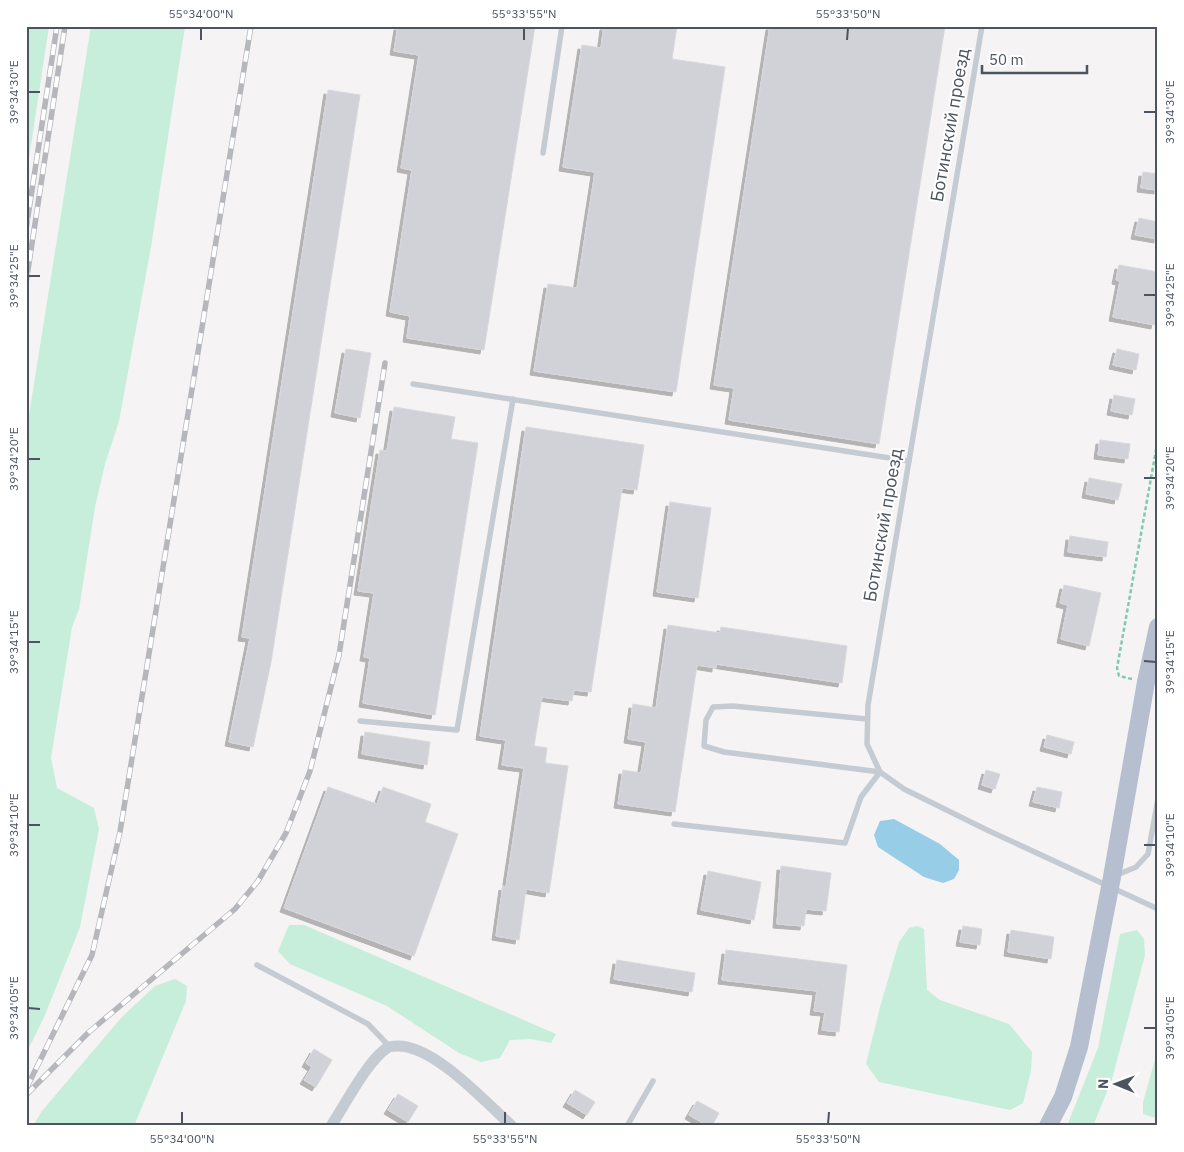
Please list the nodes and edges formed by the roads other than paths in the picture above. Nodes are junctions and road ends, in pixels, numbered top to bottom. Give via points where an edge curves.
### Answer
1 (562, 26) edge
2 (982, 26) edge
3 (543, 153) dead end
4 (413, 384) dead end
5 (513, 399) junction
6 (909, 461) junction
7 (1157, 632) edge
8 (867, 719) junction
9 (360, 721) dead end
10 (880, 772) junction
11 (1158, 799) edge
12 (674, 824) dead end
13 (1111, 882) junction
14 (1158, 909) edge
15 (257, 965) dead end
16 (389, 1046) junction
17 (653, 1081) dead end
18 (331, 1126) edge
19 (512, 1126) edge
20 (627, 1126) edge
21 (1048, 1126) edge

1 - 3 lane
2 - 6 lane, Ботинский проезд
4 - 5 lane
5 - 6 lane
5 - 9 lane via 457,730
6 - 8 lane, Ботинский проезд
7 - 13 main road
8 - 10 lane, Ботинский проезд via 867,744
8 - 10 lane via 714,707 706,720 704,746 724,752
10 - 12 lane via 861,797 845,843
10 - 13 lane, Ботинский проезд via 904,789
11 - 13 lane via 1148,854
13 - 14 lane, Ботинский проезд
13 - 21 main road via 1079,1047 1063,1097
15 - 16 lane via 368,1024
16 - 18 street via 375,1058
16 - 19 street via 420,1051 444,1065
17 - 20 lane

